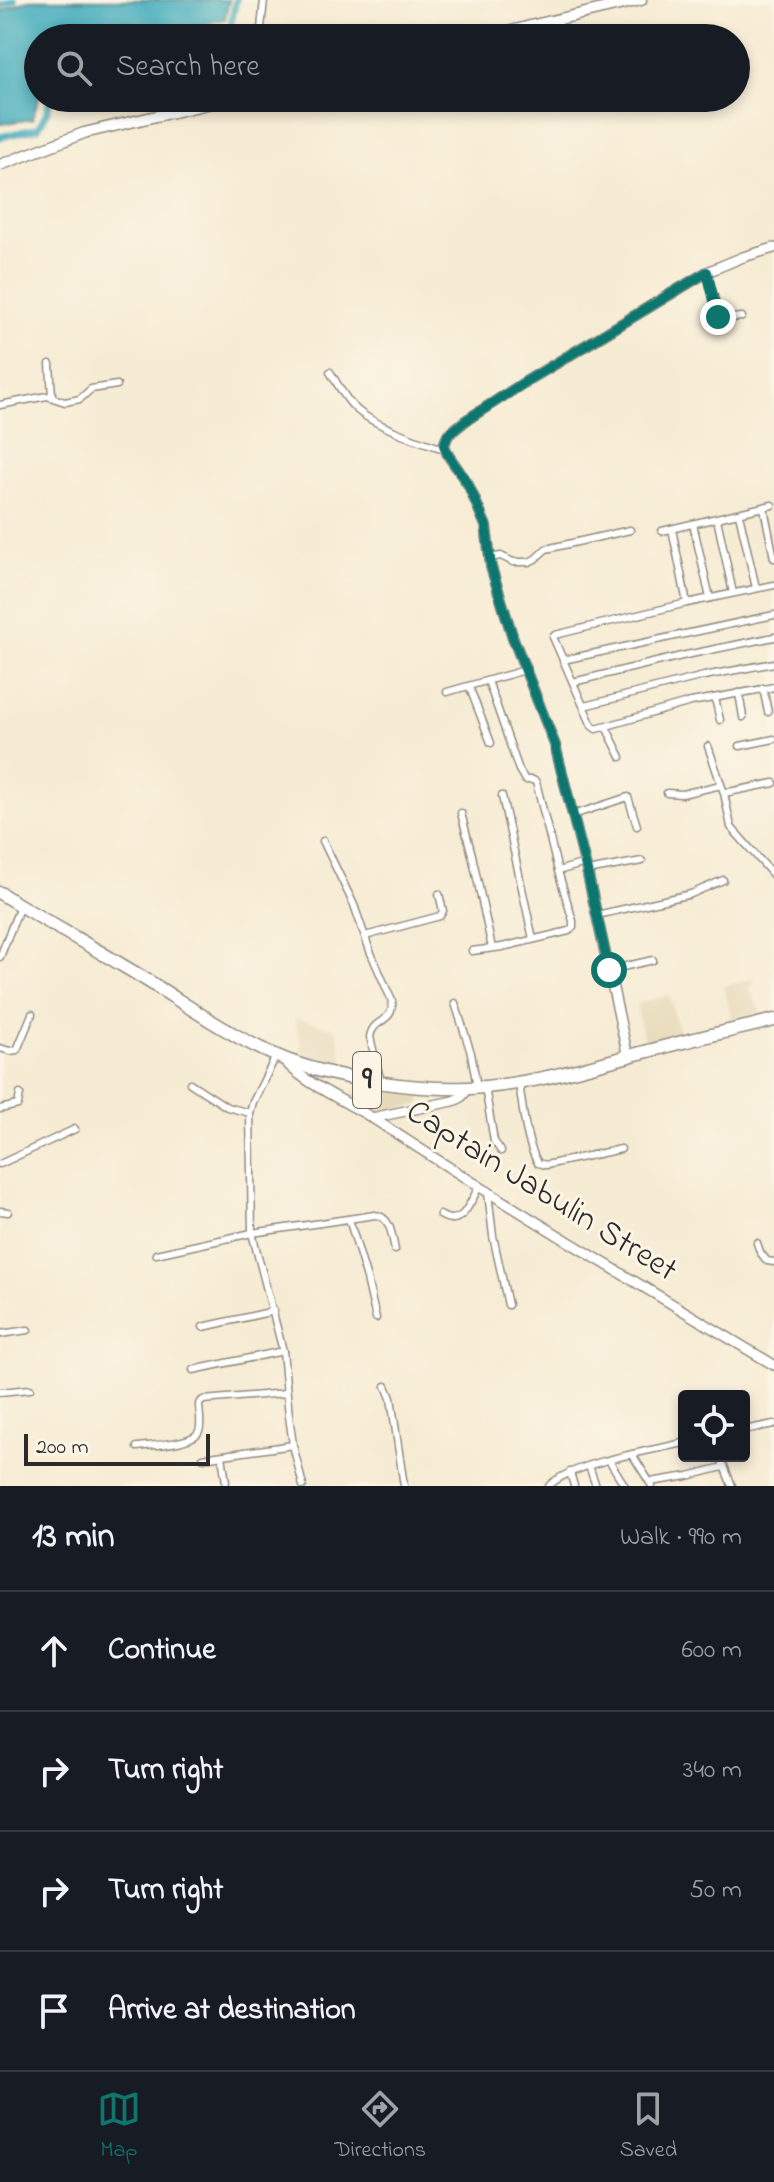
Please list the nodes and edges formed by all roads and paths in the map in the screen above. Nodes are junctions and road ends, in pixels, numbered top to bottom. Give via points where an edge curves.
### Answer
1 (264, 0) edge
2 (641, 0) edge
3 (261, 24) edge
4 (538, 24) edge
5 (173, 112) edge
6 (0, 165) edge
7 (774, 248) edge
8 (707, 272) junction
9 (742, 317) dead end
10 (50, 364) dead end
11 (330, 372) dead end
12 (117, 385) dead end
13 (52, 396) junction
14 (0, 405) edge
15 (444, 449) junction
16 (772, 505) edge
17 (764, 508) junction
18 (739, 514) junction
19 (717, 519) junction
20 (693, 524) junction
21 (672, 529) junction
22 (630, 530) dead end
23 (662, 531) dead end
24 (489, 558) junction
25 (774, 558) edge
26 (774, 585) edge
27 (756, 588) junction
28 (733, 593) junction
29 (710, 598) junction
30 (687, 603) junction
31 (774, 615) edge
32 (774, 637) edge
33 (563, 660) junction
34 (774, 663) edge
35 (525, 670) junction
36 (488, 681) junction
37 (573, 682) junction
38 (469, 686) junction
39 (774, 687) edge
40 (763, 688) junction
41 (447, 692) dead end
42 (739, 693) junction
43 (715, 698) junction
44 (584, 706) junction
45 (768, 712) dead end
46 (743, 717) dead end
47 (720, 720) dead end
48 (606, 727) junction
49 (774, 739) edge
50 (491, 743) dead end
51 (708, 746) dead end
52 (740, 746) dead end
53 (621, 757) dead end
54 (774, 783) edge
55 (721, 785) junction
56 (667, 793) dead end
57 (724, 793) junction
58 (502, 796) dead end
59 (461, 813) dead end
60 (573, 815) junction
61 (637, 826) dead end
62 (323, 841) dead end
63 (642, 861) dead end
64 (586, 867) junction
65 (558, 871) junction
66 (774, 876) edge
67 (723, 880) dead end
68 (0, 893) edge
69 (439, 894) dead end
70 (20, 906) junction
71 (597, 915) junction
72 (365, 936) junction
73 (533, 939) junction
74 (492, 948) junction
75 (472, 951) dead end
76 (0, 957) edge
77 (653, 960) dead end
78 (609, 970) junction
79 (455, 1003) dead end
80 (32, 1014) dead end
81 (774, 1020) edge
82 (0, 1048) edge
83 (280, 1057) junction
84 (628, 1057) junction
85 (381, 1082) junction
86 (190, 1083) dead end
87 (519, 1083) junction
88 (477, 1087) junction
89 (20, 1094) dead end
90 (0, 1109) edge
91 (250, 1113) junction
92 (372, 1118) junction
93 (75, 1129) dead end
94 (621, 1149) dead end
95 (501, 1151) dead end
96 (0, 1164) edge
97 (484, 1190) junction
98 (440, 1215) dead end
99 (349, 1219) junction
100 (252, 1233) junction
101 (757, 1243) dead end
102 (395, 1250) dead end
103 (156, 1254) dead end
104 (774, 1262) edge
105 (508, 1305) dead end
106 (274, 1311) junction
107 (376, 1318) dead end
108 (203, 1327) dead end
109 (28, 1330) dead end
110 (0, 1334) edge
111 (283, 1351) junction
112 (774, 1365) edge
113 (193, 1370) dead end
114 (386, 1386) dead end
115 (30, 1389) dead end
116 (0, 1392) edge
117 (286, 1393) junction
118 (774, 1424) edge
119 (750, 1429) edge
120 (678, 1444) edge
121 (293, 1445) junction
122 (137, 1447) dead end
123 (632, 1454) junction
124 (222, 1456) junction
125 (203, 1458) dead end
126 (609, 1460) junction
127 (722, 1462) edge
128 (589, 1466) junction
129 (723, 1467) junction
130 (570, 1472) junction
131 (688, 1476) junction
132 (226, 1482) dead end
133 (550, 1484) edge
134 (651, 1484) edge
135 (303, 1486) edge
136 (404, 1486) edge
137 (574, 1486) edge
138 (596, 1486) edge
139 (625, 1486) edge
140 (692, 1486) edge
141 (732, 1486) edge

1 - 3 street
2 - 4 main road
5 - 6 main road via 84,133
7 - 8 street
8 - 9 street via 720,319
8 - 15 street via 465,421 448,435
10 - 13 street
11 - 15 street via 362,414
12 - 13 street via 91,389 80,399 65,402
13 - 14 street
15 - 24 street via 468,484 486,526
16 - 17 street
17 - 18 street
17 - 25 street
18 - 19 street
18 - 27 street
19 - 20 street
19 - 28 street
20 - 21 street
20 - 29 street
21 - 23 street
21 - 30 street
22 - 24 street via 546,549 529,562
24 - 35 street
26 - 27 street
27 - 28 street
28 - 29 street
29 - 30 street
30 - 33 street via 555,635
31 - 33 street
32 - 37 street
33 - 37 street
34 - 44 street
35 - 36 street
35 - 60 street via 555,745
36 - 38 street
36 - 65 street via 519,770 525,780 536,782
37 - 44 street
38 - 41 street
38 - 50 street
39 - 40 street
40 - 42 street
40 - 45 street
42 - 43 street
42 - 46 street
43 - 47 street
43 - 48 street
44 - 48 street via 594,728
48 - 53 street
49 - 52 street
51 - 55 street
54 - 57 street
55 - 56 street
55 - 57 street
57 - 66 street via 734,832
58 - 73 street
59 - 74 street
60 - 61 street via 628,797
60 - 64 street
62 - 72 street
63 - 64 street
64 - 65 street
64 - 71 street
65 - 73 street via 573,927
67 - 71 street via 691,894
68 - 70 highway, 9
69 - 72 street via 440,916
70 - 76 street
70 - 83 highway, 9
71 - 78 street
72 - 85 street via 392,1001 388,1017 370,1030
73 - 74 street
74 - 75 street
77 - 78 street
78 - 84 street
79 - 88 street
80 - 82 street via 17,1050
81 - 84 highway, 9
83 - 85 highway, 9
83 - 91 street
83 - 92 street, Captain Jabulin Street
84 - 87 highway, 9
85 - 88 highway, 9
86 - 91 street via 227,1107
87 - 88 highway, 9
87 - 94 street via 538,1163
88 - 92 street via 453,1101
88 - 95 street
89 - 90 street via 18,1105
91 - 100 street
92 - 97 street, Captain Jabulin Street
93 - 96 street
97 - 98 street via 461,1216 452,1220
97 - 105 street
97 - 112 street, Captain Jabulin Street
99 - 100 street
99 - 102 street via 385,1218
99 - 107 street
100 - 103 street
100 - 106 street
101 - 104 street via 767,1261
106 - 108 street
106 - 111 street
109 - 110 street
111 - 113 street
111 - 117 street
114 - 136 street
115 - 116 street
117 - 121 street
117 - 122 street via 203,1400 196,1435
118 - 119 street
120 - 123 street
121 - 124 street
121 - 135 street
123 - 126 street
123 - 134 street
124 - 125 street
124 - 132 street
126 - 128 street
126 - 139 street
127 - 129 street
128 - 130 street
128 - 138 street
129 - 131 street
129 - 141 street
130 - 133 street
130 - 137 street
131 - 134 street
131 - 140 street

